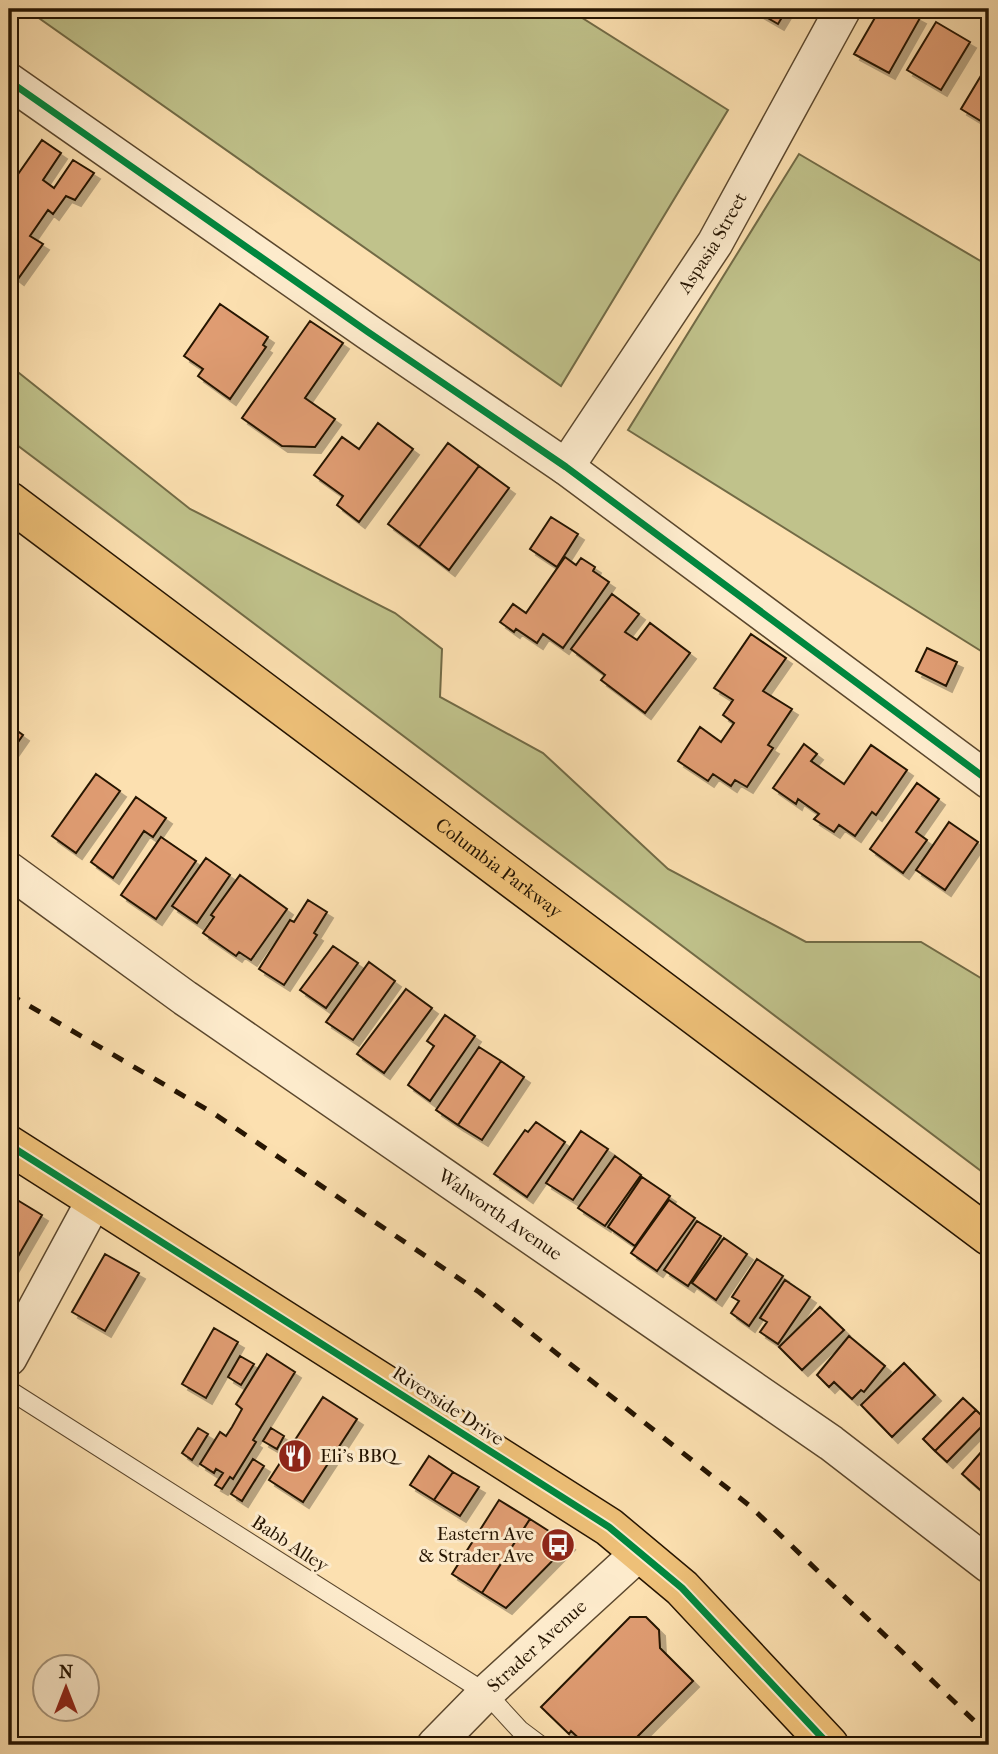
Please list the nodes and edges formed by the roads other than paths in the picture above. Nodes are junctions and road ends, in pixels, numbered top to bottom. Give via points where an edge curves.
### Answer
1 (843, 9) edge
2 (9, 81) edge
3 (566, 467) junction
4 (9, 501) edge
5 (989, 781) edge
6 (9, 870) edge
7 (9, 1145) edge
8 (95, 1199) junction
9 (989, 1236) edge
10 (9, 1358) edge
11 (9, 1390) edge
12 (640, 1552) junction
13 (989, 1565) edge
14 (486, 1693) junction
15 (435, 1745) edge
16 (540, 1745) edge
17 (829, 1745) edge

1 - 3 street, Aspasia Street via 715,243
2 - 3 street
3 - 5 street
4 - 9 main road, Columbia Parkway
6 - 13 street, Walworth Avenue via 186,998 831,1443
7 - 8 main road, Riverside Drive
8 - 10 street
8 - 12 main road, Riverside Drive via 609,1527
11 - 14 lane, Babb Alley
12 - 14 street, Strader Avenue
12 - 17 main road, Riverside Drive via 682,1588
14 - 15 street, Strader Avenue
14 - 16 lane, Babb Alley

